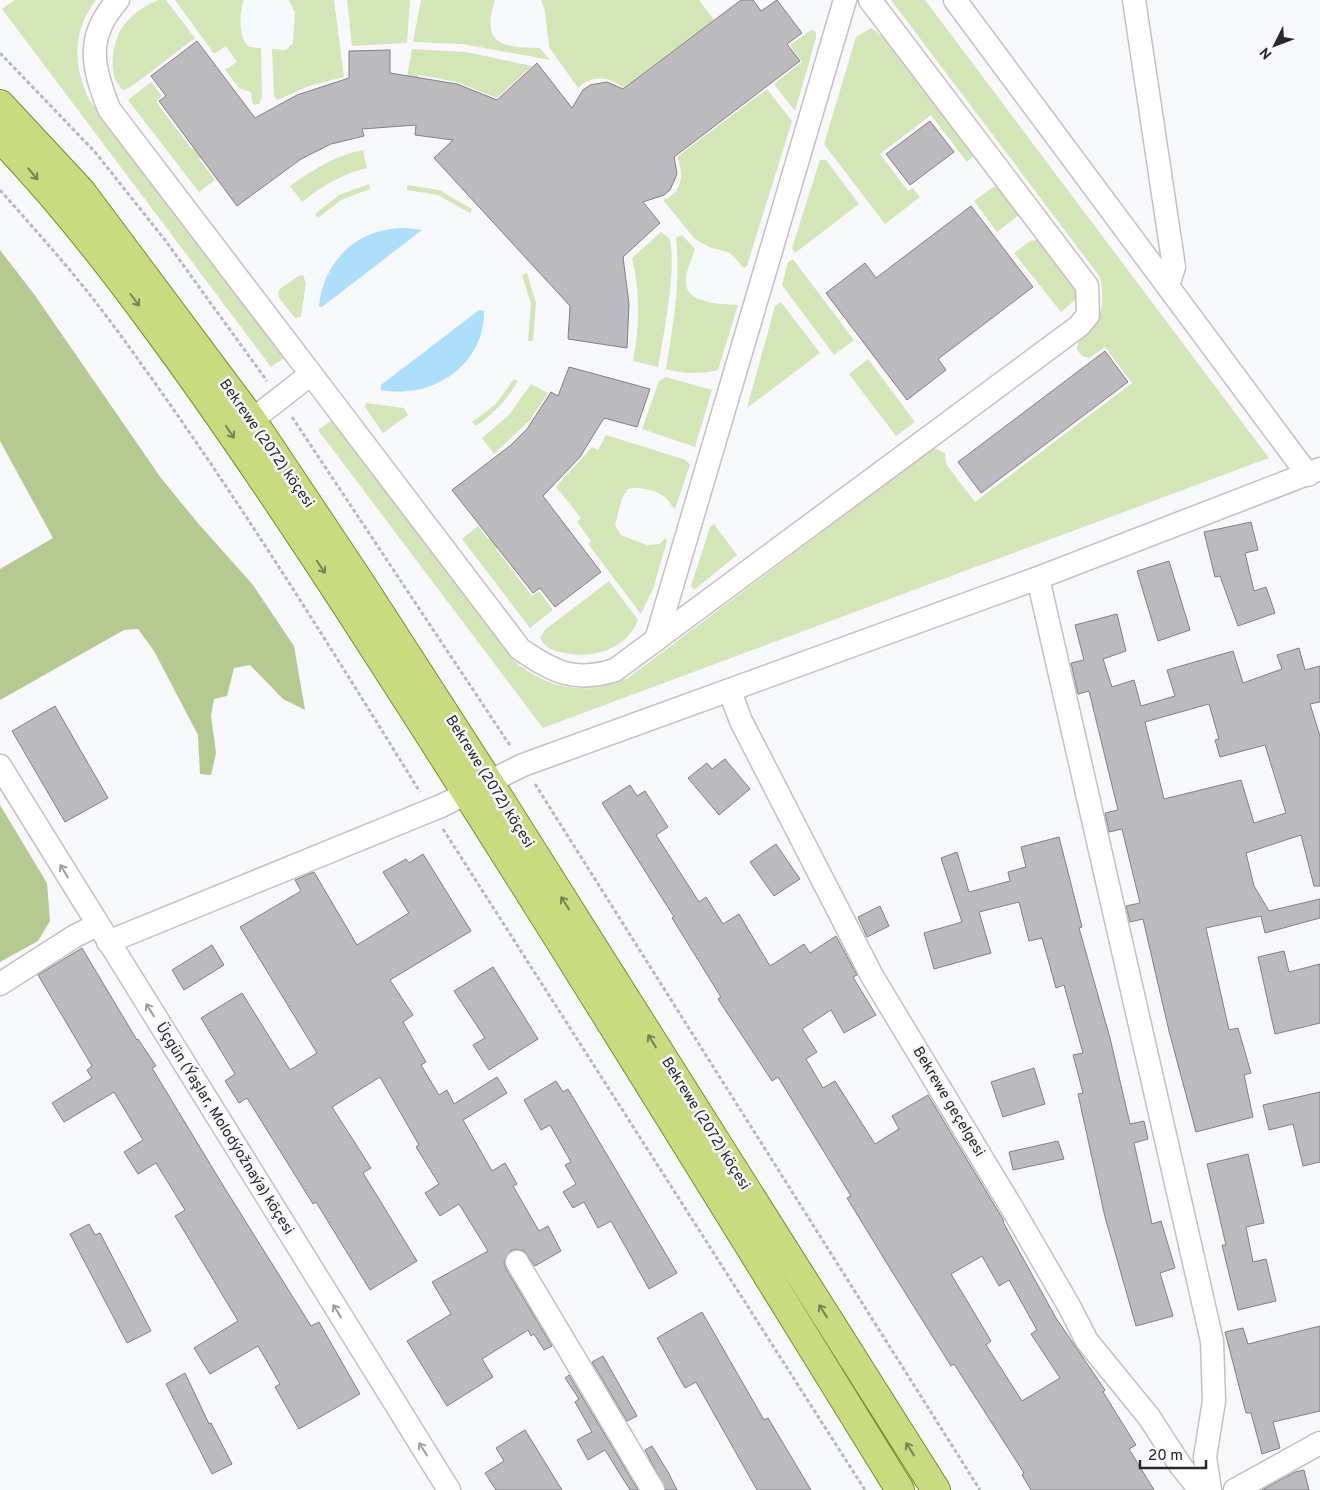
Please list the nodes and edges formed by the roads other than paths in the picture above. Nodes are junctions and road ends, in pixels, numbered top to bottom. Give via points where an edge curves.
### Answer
1 (118, 0) edge
2 (845, 0) edge
3 (870, 0) edge
4 (955, 0) edge
5 (1134, 0) edge
6 (0, 104) edge
7 (0, 138) edge
8 (1168, 285) junction
9 (311, 374) junction
10 (252, 420) junction
11 (1314, 472) edge
12 (1038, 578) junction
13 (656, 640) junction
14 (730, 692) junction
15 (0, 766) edge
16 (478, 787) junction
17 (102, 934) junction
18 (0, 984) edge
19 (518, 1262) dead end
20 (1320, 1443) edge
21 (449, 1490) edge
22 (653, 1490) edge
23 (900, 1490) edge
24 (936, 1490) edge
25 (1200, 1490) edge
26 (1210, 1490) edge
27 (1235, 1490) edge

1 - 9 street via 98,29 94,44 98,79 110,108
2 - 13 street
3 - 13 street via 1087,286 1088,315 1079,326
4 - 8 street
5 - 8 street via 1174,267
6 - 10 main road, Bekrewe (2072) köçesi via 81,191
7 -> 16 main road, Bekrewe (2072) köçesi via 106,260 203,391 347,606
8 - 11 street
9 - 10 street
9 - 13 street via 520,649 563,674 584,677 615,670
10 - 16 main road, Bekrewe (2072) köçesi via 362,585
11 - 12 street
12 - 14 street
12 - 26 street via 1212,1340 1214,1401 1205,1457
14 - 16 street via 523,765
14 - 25 street, Bekrewe geçelgesi via 741,721 872,976 1015,1213 1087,1341 1149,1417
17 -> 15 street, Üçgün (Ýaşlar, Molodýožnaýa) köçesi
16 - 17 street via 431,810
16 - 23 main road, Bekrewe (2072) köçesi
24 -> 16 main road, Bekrewe (2072) köçesi
17 - 18 street via 74,936
21 -> 17 street, Üçgün (Ýaşlar, Molodýožnaýa) köçesi
19 - 22 street
20 - 27 street

